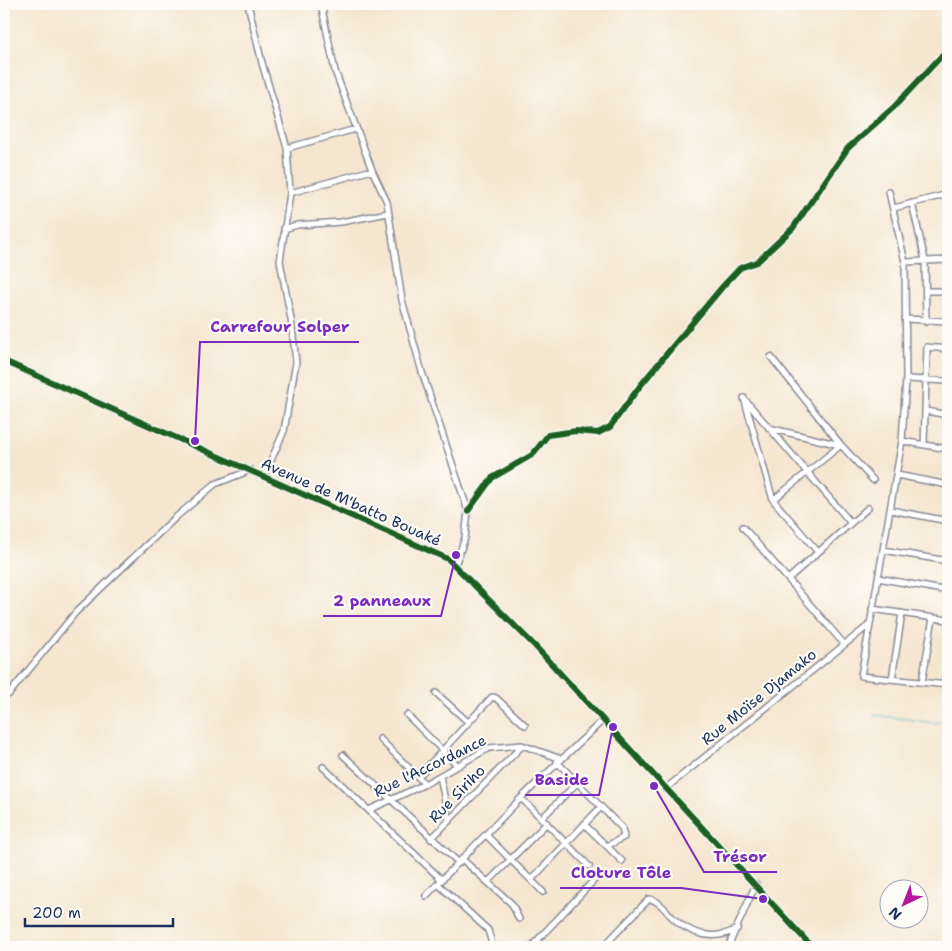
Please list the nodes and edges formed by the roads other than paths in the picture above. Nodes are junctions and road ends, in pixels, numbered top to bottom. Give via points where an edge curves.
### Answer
1 (248, 4) edge
2 (321, 4) edge
3 (948, 49) edge
4 (356, 129) junction
5 (286, 148) junction
6 (372, 170) junction
7 (889, 192) dead end
8 (290, 193) junction
9 (948, 194) edge
10 (912, 203) junction
11 (894, 208) junction
12 (388, 213) junction
13 (284, 229) junction
14 (925, 260) junction
15 (948, 260) edge
16 (905, 262) junction
17 (926, 291) junction
18 (948, 291) edge
19 (905, 319) junction
20 (948, 321) edge
21 (926, 322) junction
22 (948, 349) edge
23 (771, 357) dead end
24 (4, 361) edge
25 (906, 379) junction
26 (927, 380) junction
27 (948, 381) edge
28 (926, 410) junction
29 (948, 415) edge
30 (769, 428) junction
31 (902, 441) junction
32 (841, 445) junction
33 (924, 445) junction
34 (948, 450) edge
35 (250, 470) junction
36 (806, 471) junction
37 (897, 475) junction
38 (264, 476) junction
39 (873, 480) dead end
40 (948, 485) edge
41 (773, 500) junction
42 (868, 508) dead end
43 (891, 510) junction
44 (468, 511) junction
45 (948, 521) edge
46 (852, 523) junction
47 (743, 527) dead end
48 (883, 550) junction
49 (818, 552) junction
50 (948, 561) edge
51 (455, 565) junction
52 (878, 578) junction
53 (788, 579) junction
54 (948, 592) edge
55 (872, 609) junction
56 (902, 614) junction
57 (933, 618) junction
58 (948, 620) edge
59 (869, 624) junction
60 (844, 644) junction
61 (892, 679) junction
62 (922, 682) junction
63 (948, 685) edge
64 (436, 693) dead end
65 (4, 696) edge
66 (407, 715) dead end
67 (603, 720) junction
68 (468, 722) junction
69 (525, 725) dead end
70 (380, 739) dead end
71 (522, 745) junction
72 (442, 750) junction
73 (343, 755) dead end
74 (559, 761) junction
75 (458, 766) junction
76 (323, 767) dead end
77 (440, 776) junction
78 (418, 777) junction
79 (577, 782) junction
80 (425, 784) junction
81 (665, 789) junction
82 (521, 798) junction
83 (390, 800) junction
84 (601, 807) junction
85 (369, 810) junction
86 (542, 818) junction
87 (448, 821) junction
88 (547, 823) junction
89 (584, 824) junction
90 (486, 835) junction
91 (432, 838) junction
92 (566, 843) junction
93 (607, 846) junction
94 (511, 860) junction
95 (461, 861) junction
96 (622, 861) dead end
97 (589, 866) dead end
98 (596, 878) dead end
99 (531, 880) junction
100 (489, 881) junction
101 (440, 882) junction
102 (756, 884) junction
103 (543, 892) dead end
104 (426, 896) dead end
105 (519, 919) dead end
106 (737, 929) junction
107 (493, 947) edge
108 (531, 947) edge
109 (603, 947) edge
110 (728, 947) edge
111 (812, 947) edge

1 - 5 street
2 - 4 street via 335,71
3 - 44 street via 894,107 848,148 793,228 757,262 740,268 723,286 610,427 598,433 576,431 548,435 532,455 492,478
4 - 5 street
4 - 6 street
5 - 8 street
6 - 8 street
6 - 12 street via 387,202
7 - 11 street
8 - 13 street
9 - 10 street
10 - 11 street
10 - 14 street
11 - 16 street
12 - 13 street
12 - 44 street via 402,300
13 - 38 street via 280,261 296,362 284,430
14 - 15 street
14 - 16 street
14 - 17 street
16 - 19 street
17 - 18 street
17 - 21 street
19 - 21 street
19 - 25 street
20 - 21 street
22 - 26 street via 927,346
23 - 32 street
24 - 35 street, Avenue de M'batto Bouaké
25 - 26 street
25 - 31 street
26 - 27 street
26 - 28 street
28 - 29 street
28 - 33 street
30 - 32 street
30 - 36 street
30 - 41 street via 744,398
31 - 33 street
31 - 37 street
32 - 36 street
32 - 39 street
33 - 34 street
35 - 38 street, Avenue de M'batto Bouaké
35 - 65 street via 215,484 176,517 76,612
36 - 41 street
36 - 46 street
37 - 40 street
37 - 43 street
38 - 51 street, Avenue de M'batto Bouaké
41 - 49 street
42 - 46 street
43 - 45 street
43 - 48 street
44 - 51 street
46 - 49 street
47 - 53 street
48 - 50 street
48 - 52 street
49 - 53 street
51 - 67 street, Avenue de M'batto Bouaké
52 - 54 street
52 - 55 street
53 - 60 street
55 - 56 street
55 - 59 street
56 - 57 street
56 - 61 street
57 - 58 street
57 - 62 street
59 - 60 street, Rue Moïse Djamako
59 - 61 street via 862,676
60 - 81 street, Rue Moïse Djamako
61 - 62 street
62 - 63 street
64 - 68 street
66 - 72 street
67 - 74 street
67 - 81 street, Avenue de M'batto Bouaké
68 - 69 street via 492,696
68 - 72 street
70 - 78 street
71 - 74 street, Rue l'Accordance
71 - 75 street, Rue l'Accordance via 489,748
71 - 87 street, Rue Siriho
72 - 75 street
72 - 78 street
73 - 83 street
74 - 79 street
74 - 82 street
75 - 77 street, Rue l'Accordance
76 - 85 street
77 - 80 street, Rue l'Accordance
77 - 87 street
78 - 80 street
79 - 84 street
79 - 86 street
80 - 83 street, Rue l'Accordance
81 - 102 street, Avenue de M'batto Bouaké
82 - 86 street
82 - 90 street
83 - 85 street, Rue l'Accordance
83 - 91 street
84 - 89 street
84 - 93 street via 622,828 624,837
85 - 101 street
86 - 88 street
87 - 91 street, Rue Siriho
88 - 92 street
88 - 94 street
89 - 92 street
89 - 93 street
90 - 94 street
90 - 95 street
91 - 95 street
92 - 97 street
92 - 99 street
93 - 96 street
94 - 99 street
94 - 100 street
95 - 100 street
95 - 101 street
98 - 108 street
99 - 103 street
100 - 105 street via 512,904
101 - 104 street
101 - 107 street via 488,930
102 - 106 street
102 - 111 street, Avenue de M'batto Bouaké
106 - 109 street via 725,935 698,933 680,925 659,903 649,899
106 - 110 street

